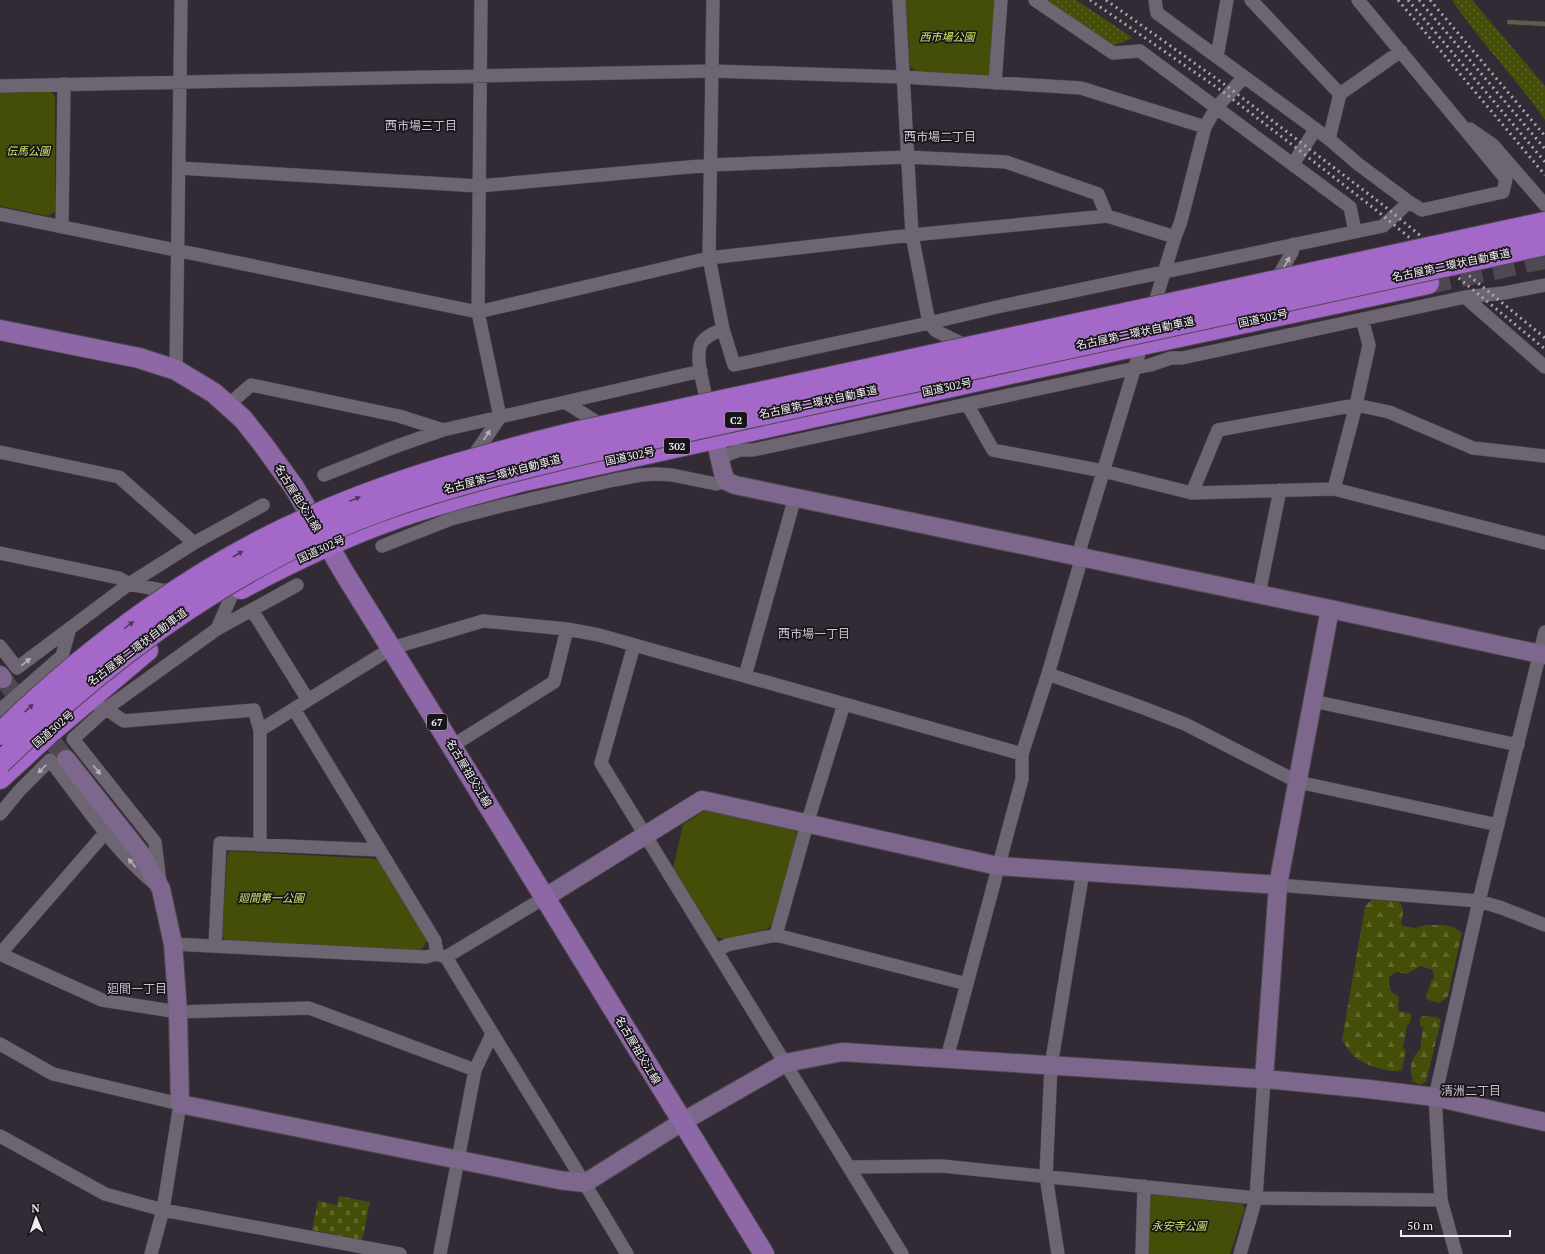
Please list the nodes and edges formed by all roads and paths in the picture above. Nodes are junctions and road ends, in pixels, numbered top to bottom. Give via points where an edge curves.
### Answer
1 (181, 0) edge
2 (481, 0) edge
3 (713, 0) edge
4 (899, 0) edge
5 (1001, 0) edge
6 (1035, 0) edge
7 (1156, 0) edge
8 (1227, 0) edge
9 (1251, 0) edge
10 (1358, 0) edge
11 (1401, 51) junction
12 (1217, 56) junction
13 (712, 72) junction
14 (480, 76) junction
15 (1244, 76) junction
16 (903, 77) junction
17 (180, 82) junction
18 (996, 83) junction
19 (64, 84) junction
20 (0, 86) edge
21 (1340, 94) junction
22 (1216, 108) junction
23 (1456, 119) junction
24 (1205, 127) junction
25 (1315, 130) junction
26 (1329, 139) junction
27 (907, 158) junction
28 (1293, 164) junction
29 (710, 165) junction
30 (179, 168) junction
31 (479, 186) junction
32 (1409, 202) junction
33 (1545, 205) edge
34 (0, 214) edge
35 (1107, 216) junction
36 (1545, 223) edge
37 (62, 227) junction
38 (1355, 231) junction
39 (912, 235) junction
40 (1175, 237) junction
41 (1294, 244) junction
42 (1545, 244) edge
43 (178, 251) junction
44 (709, 258) junction
45 (1165, 272) junction
46 (1428, 283) tunnel mouth
47 (1545, 285) edge
48 (1400, 289) junction
49 (1465, 297) junction
50 (478, 312) junction
51 (1285, 313) junction
52 (1390, 313) junction
53 (1362, 319) junction
54 (1253, 320) junction
55 (929, 323) junction
56 (1328, 326) junction
57 (723, 329) junction
58 (0, 330) edge
59 (1142, 344) junction
60 (1545, 367) edge
61 (1134, 368) junction
62 (176, 370) junction
63 (701, 371) junction
64 (1019, 371) junction
65 (1003, 396) junction
66 (565, 402) junction
67 (967, 404) junction
68 (1356, 405) junction
69 (228, 406) junction
70 (834, 412) junction
71 (500, 416) junction
72 (862, 427) junction
73 (443, 430) junction
74 (717, 448) junction
75 (0, 452) edge
76 (636, 455) junction
77 (1545, 456) edge
78 (1103, 471) junction
79 (324, 475) dead end
80 (614, 480) junction
81 (726, 481) junction
82 (1334, 489) junction
83 (1280, 490) junction
84 (477, 493) junction
85 (1192, 493) junction
86 (795, 497) junction
87 (442, 503) junction
88 (263, 505) dead end
89 (501, 506) junction
90 (194, 543) junction
91 (1545, 543) edge
92 (328, 546) junction
93 (382, 546) dead end
94 (0, 553) edge
95 (1080, 557) junction
96 (129, 584) junction
97 (297, 585) dead end
98 (1259, 594) junction
99 (226, 596) junction
100 (1330, 609) junction
101 (252, 610) junction
102 (70, 628) junction
103 (217, 629) junction
104 (567, 629) junction
105 (1545, 632) edge
106 (634, 645) junction
107 (0, 646) edge
108 (392, 648) junction
109 (1542, 655) edge
110 (1048, 674) junction
111 (745, 676) junction
112 (308, 700) junction
113 (84, 702) junction
114 (1312, 702) junction
115 (844, 704) junction
116 (107, 708) junction
117 (294, 709) junction
118 (0, 710) edge
119 (260, 730) junction
120 (0, 734) edge
121 (1518, 745) junction
122 (452, 746) junction
123 (1022, 754) junction
124 (66, 759) tunnel mouth
125 (8, 762) edge
126 (0, 778) edge
127 (1298, 782) junction
128 (19, 792) junction
129 (0, 814) edge
130 (807, 824) junction
131 (1498, 825) junction
132 (106, 832) junction
133 (646, 836) junction
134 (260, 844) junction
135 (380, 850) junction
136 (998, 866) junction
137 (1082, 871) junction
138 (1278, 885) junction
139 (161, 889) junction
140 (544, 898) junction
141 (1479, 901) junction
142 (1545, 925) edge
143 (776, 935) junction
144 (174, 944) junction
145 (215, 946) junction
146 (716, 951) junction
147 (0, 954) edge
148 (442, 955) junction
149 (967, 984) junction
150 (178, 1012) junction
151 (492, 1034) junction
152 (0, 1044) edge
153 (947, 1058) junction
154 (785, 1063) junction
155 (1050, 1066) junction
156 (475, 1070) junction
157 (1264, 1079) junction
158 (1435, 1097) junction
159 (180, 1104) junction
160 (682, 1122) junction
161 (1545, 1122) edge
162 (0, 1136) edge
163 (458, 1160) junction
164 (849, 1167) junction
165 (1046, 1176) junction
166 (585, 1183) junction
167 (1144, 1186) junction
168 (1256, 1198) junction
169 (1441, 1200) junction
170 (163, 1210) junction
171 (152, 1254) edge
172 (400, 1254) edge
173 (440, 1254) edge
174 (627, 1254) edge
175 (764, 1254) edge
176 (902, 1254) edge
177 (1058, 1254) edge
178 (1142, 1254) edge
179 (1240, 1254) edge
180 (1456, 1254) edge

1 - 17 street
2 - 14 street
3 - 13 street
4 - 16 street
5 - 18 street
6 - 22 street via 1113,53 1140,51
7 - 12 street via 1157,13
8 - 12 street
9 - 21 street
10 - 11 street
11 - 21 street
11 - 23 street
12 - 15 street
13 - 14 street
13 - 16 street
13 - 29 street
14 - 17 street
14 - 31 street
15 - 22 street
15 - 25 street
16 - 18 street
16 - 27 street
17 - 19 street
17 - 30 street
18 - 24 street via 1081,88
19 - 20 street
19 - 37 street
21 - 26 street
22 - 24 street
22 - 28 street
23 - 32 street via 1506,179 1503,192 1422,210
23 - 33 street via 1493,145
24 - 40 street
25 - 26 street
25 - 28 street
26 - 32 street
27 - 29 street
27 - 35 street via 1006,162 1098,194
27 - 39 street
28 - 38 street via 1350,207
29 - 31 street
29 - 44 street
30 - 31 street
30 - 43 street
31 - 50 street
32 - 38 street via 1383,226
34 - 37 street
35 - 39 street
35 - 40 street
120 -> 36 highway, 名古屋第二環状自動車道 / C2, bridge via 96,650 196,578 315,515 446,467 579,432
37 - 43 street
38 - 41 street
39 - 44 street
39 - 55 street
40 - 45 street
41 - 45 street
54 -> 41 street via 1292,252
42 - 125 highway, 名古屋第二環状自動車道 / C2, bridge via 584,453 456,485 328,532 211,593 165,623 56,710
43 - 50 street
43 - 62 street
44 - 50 street
44 - 57 street
45 - 55 street
45 - 59 street
46 - 48 highway, 国道302号 / 302
47 - 49 street
48 - 51 highway, 国道302号 / 302
48 - 52 street
49 - 52 street
49 - 60 street
50 - 71 street
51 - 54 highway, 国道302号 / 302
51 - 56 street
52 - 53 street
53 - 56 street
53 - 68 street via 1369,345
54 - 59 highway, 国道302号 / 302
55 - 57 street via 734,365
55 - 64 street via 936,331
56 - 61 street
57 - 63 street via 709,335 702,342 698,353
58 - 62 main road, 名古屋祖父江線 / 67 via 139,358
59 - 61 street
59 - 64 highway, 国道302号 / 302
61 - 65 street
61 - 78 street
62 - 69 main road, 名古屋祖父江線 / 67 via 214,393
63 - 66 street
63 - 74 street
64 - 65 street
64 - 70 highway, 国道302号 / 302
65 - 67 street
66 - 71 street
66 - 76 street
67 - 72 street
67 - 78 street via 993,450
68 - 77 street via 1389,412 1473,448
68 - 82 street
68 - 85 street via 1218,430
69 - 73 street via 251,385 398,416
69 - 92 main road, 名古屋祖父江線 / 67 via 243,419 294,487
70 - 72 street
70 - 74 highway, 国道302号 / 302
71 - 73 street
87 -> 71 street
72 - 74 street via 753,450
73 - 79 street
74 - 76 highway, 国道302号 / 302
74 - 81 street
75 - 90 street via 119,477
76 - 80 street
76 - 84 highway, 国道302号 / 302
78 - 85 street
78 - 95 street via 1081,545
80 - 81 street via 656,474 716,484
80 - 89 street
81 - 86 street
82 - 83 street
82 - 91 street
83 - 85 street
83 - 98 street
84 - 87 highway, 国道302号 / 302
84 - 89 street
86 - 95 street
86 - 111 street
87 - 92 highway, 国道302号 / 302 via 386,521
88 - 90 street
89 - 93 street via 451,519
90 - 96 street
92 - 99 highway, 国道302号 / 302 via 278,568
92 - 108 main road, 名古屋祖父江線 / 67
94 - 96 street via 119,578
95 - 98 street
95 - 110 street
96 - 99 street
96 - 102 street
97 - 101 street
98 - 100 street
99 - 103 street
99 - 113 highway, 国道302号 / 302 via 176,628
100 - 109 street
100 - 114 street
101 - 103 street
101 - 112 street
107 -> 102 street via 18,668
102 - 118 street via 62,656
103 - 116 street
104 - 106 street
104 - 108 street via 483,621
104 - 122 street via 554,682
105 - 109 street
106 - 111 street
106 - 133 street via 601,763
108 - 112 street
108 - 122 main road, 名古屋祖父江線 / 67
109 - 121 street
110 - 123 street
110 - 127 street via 1185,724
111 - 115 street
112 - 117 street
113 - 116 street
113 - 125 highway, 国道302号 / 302
114 - 121 street
114 - 127 street
115 - 123 street
115 - 130 street
116 - 119 street via 124,721 254,710
116 -> 139 street via 73,739 155,842
117 - 119 street
117 - 135 street
119 - 134 street
121 - 131 street
122 - 140 main road, 名古屋祖父江線 / 67
123 - 136 street via 1022,779
124 - 139 street via 142,855
125 - 126 highway, 国道302号 / 302
125 - 128 street
127 - 131 street
127 - 138 street
128 - 129 street
132 -> 128 street via 50,760
130 - 133 street via 702,800
130 - 136 street
130 - 143 street
131 - 141 street
139 -> 132 street via 138,870
132 - 147 street
133 - 140 street
133 - 146 street
134 - 135 street
134 - 145 street via 220,843
135 - 148 street
136 - 137 street
136 - 149 street
137 - 138 street
137 - 155 street
138 - 141 street
138 - 157 street
139 - 144 street
140 - 148 street
140 - 160 main road, 名古屋祖父江線 / 67
141 - 142 street
141 - 158 street
143 - 146 street via 727,945
143 - 149 street
144 - 145 street
144 - 150 street
145 - 148 street via 426,957
146 - 154 street
147 - 150 street via 102,1000
148 - 151 street
149 - 153 street
150 - 156 street via 309,1008
150 - 159 street
151 - 156 street
151 - 166 street
152 - 159 street via 53,1074
153 - 154 street via 842,1052
153 - 155 street
154 - 160 street
154 - 164 street
155 - 157 street
155 - 165 street
156 - 163 street
157 - 158 street
157 - 168 street
158 - 161 street
158 - 169 street
159 - 163 street
159 - 170 street
160 - 166 street
160 - 175 main road, 名古屋祖父江線 / 67
162 - 170 street via 105,1194
163 - 166 street
163 - 173 street
164 - 165 street via 942,1166
164 - 176 street
165 - 167 street
165 - 177 street
166 - 174 street
167 - 168 street
167 - 178 street
168 - 169 street
168 - 179 street
169 - 180 street
170 - 171 street
170 - 172 street

